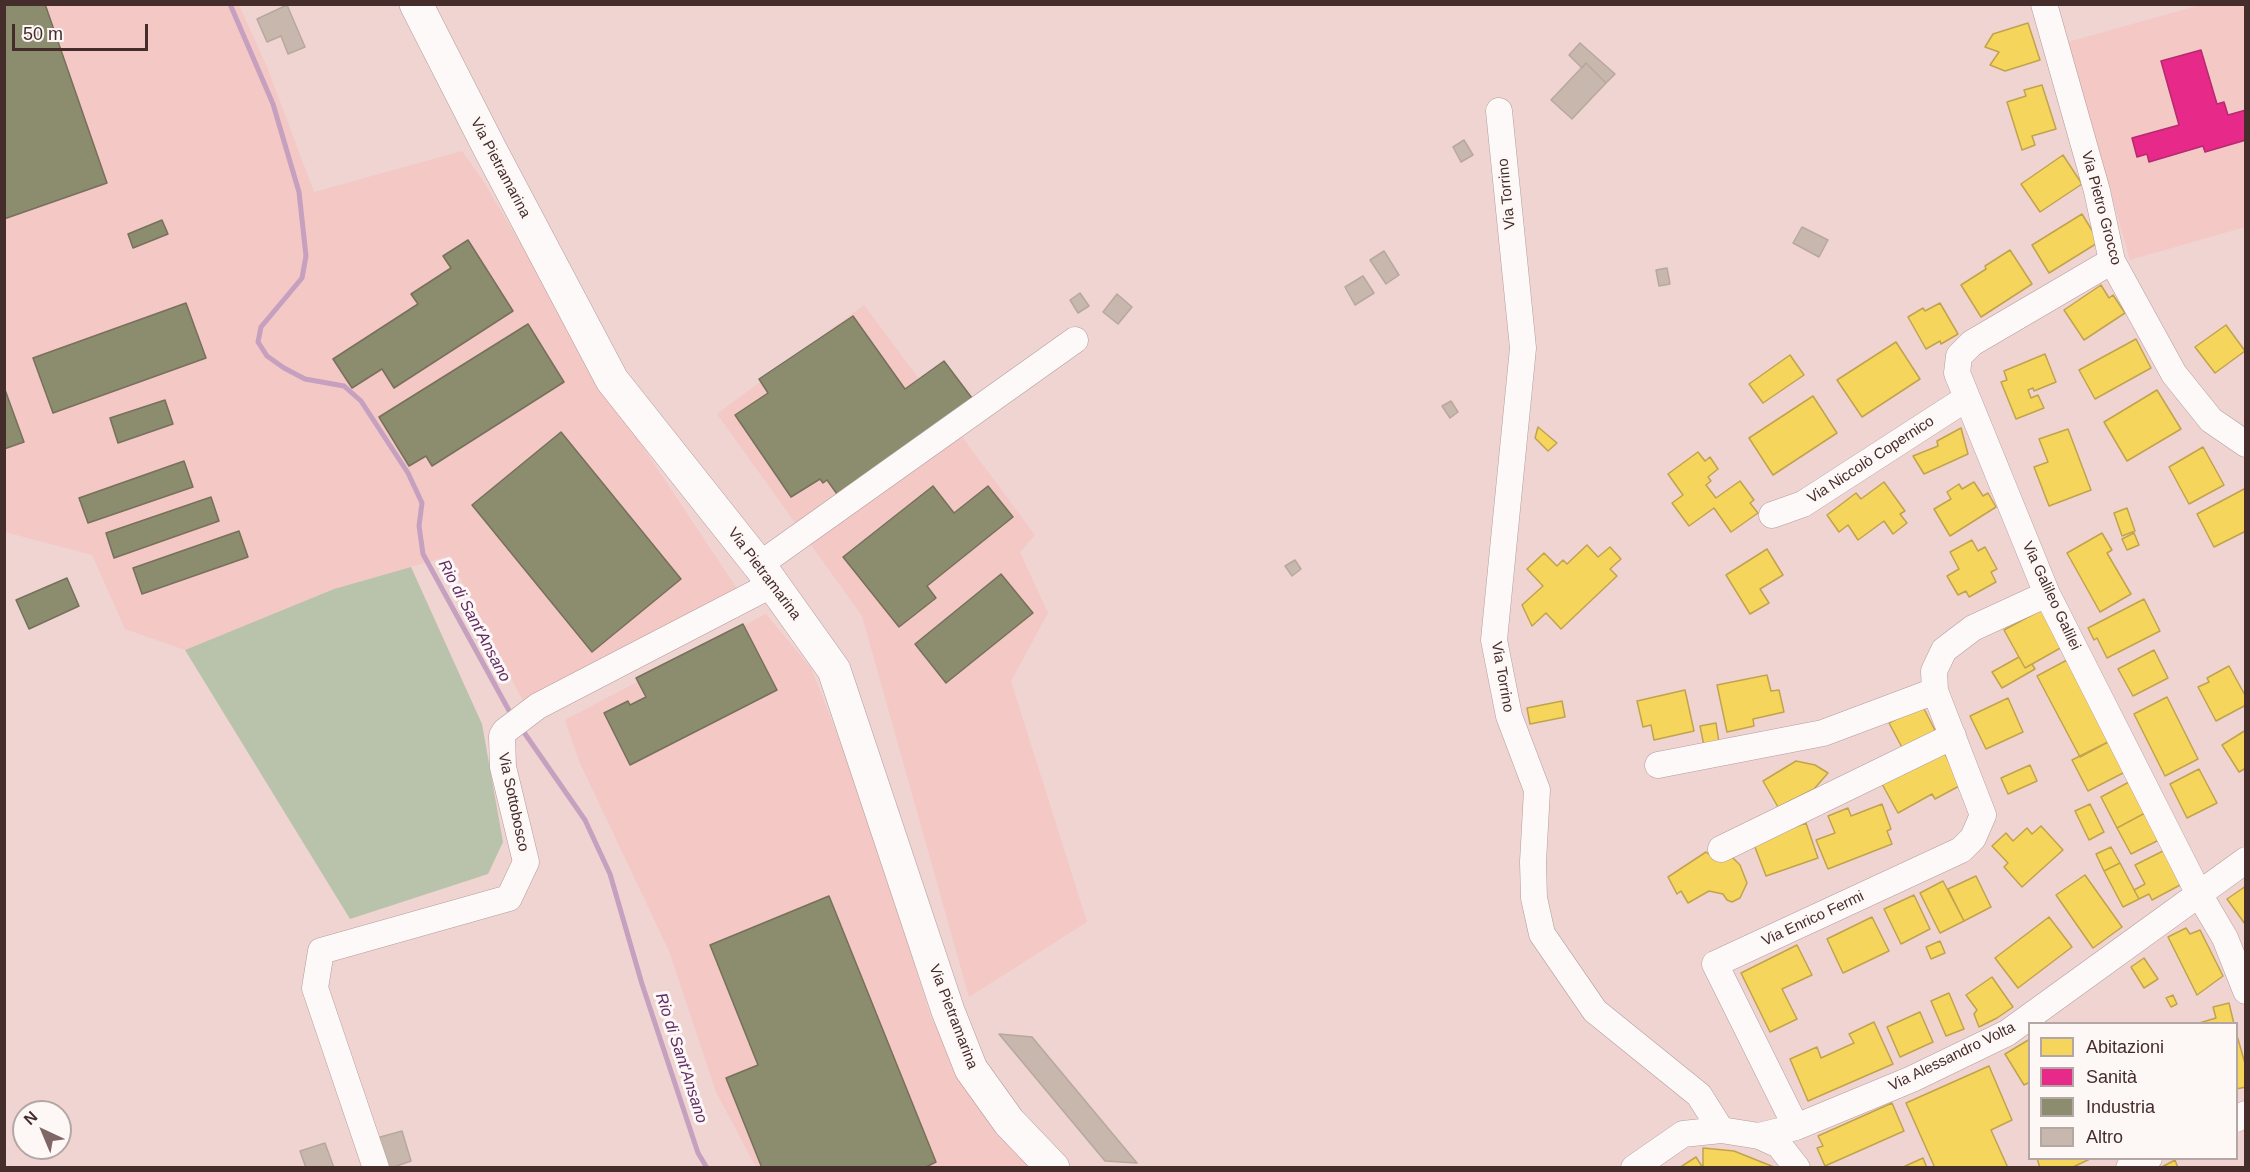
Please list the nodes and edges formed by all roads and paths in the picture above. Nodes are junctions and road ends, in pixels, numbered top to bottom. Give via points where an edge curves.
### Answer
1 (416, 4) edge
2 (2044, 4) edge
3 (1499, 111) dead end
4 (2112, 261) junction
5 (1075, 340) dead end
6 (1967, 398) junction
7 (2246, 444) edge
8 (1772, 515) dead end
9 (766, 575) junction
10 (2047, 594) junction
11 (1935, 691) junction
12 (1953, 736) junction
13 (1658, 765) dead end
14 (1721, 849) dead end
15 (2246, 860) edge
16 (2199, 894) junction
17 (2246, 991) edge
18 (1796, 1127) junction
19 (1721, 1130) junction
20 (1759, 1136) junction
21 (2145, 1160) edge
22 (376, 1167) edge
23 (1053, 1167) edge
24 (1634, 1167) edge
25 (1797, 1167) edge
26 (2129, 1167) edge

1 - 9 main road, Via Pietramarina via 612,380
2 - 4 street, Via Pietro Grocco via 2097,191
3 - 19 street, Via Torrino via 1523,348 1494,640 1509,716 1537,790 1534,898 1542,934 1595,1011 1699,1095
4 - 6 street, Via Galileo Galilei via 1972,343 1959,356 1957,373
4 - 7 street, Via Pietro Grocco via 2174,374 2211,420
5 - 9 street, Via Sottobosco
6 - 8 street, Via Niccolò Copernico via 1803,504
6 - 10 street, Via Galileo Galilei
9 - 22 street, Via Sottobosco via 527,712 502,736 503,767 526,862 509,898 321,951 315,987
9 - 23 main road, Via Pietramarina via 834,670 971,1069 1009,1122
10 - 11 street, Via Enrico Fermi via 1973,628 1944,650 1934,671
10 - 16 street, Via Galileo Galilei
11 - 12 street, Via Enrico Fermi
11 - 13 street via 1823,733
12 - 14 street
12 - 18 street, Via Enrico Fermi via 1983,815 1973,838 1961,850 1715,964
15 - 16 street, Via Alessandro Volta
16 - 17 street, Via Galileo Galilei via 2225,938
16 - 18 street, Via Alessandro Volta via 2007,1033 1912,1079
18 - 20 street, Via Alessandro Volta
19 - 20 street
19 - 24 street via 1683,1134
20 - 25 street via 1779,1145
21 - 26 street

